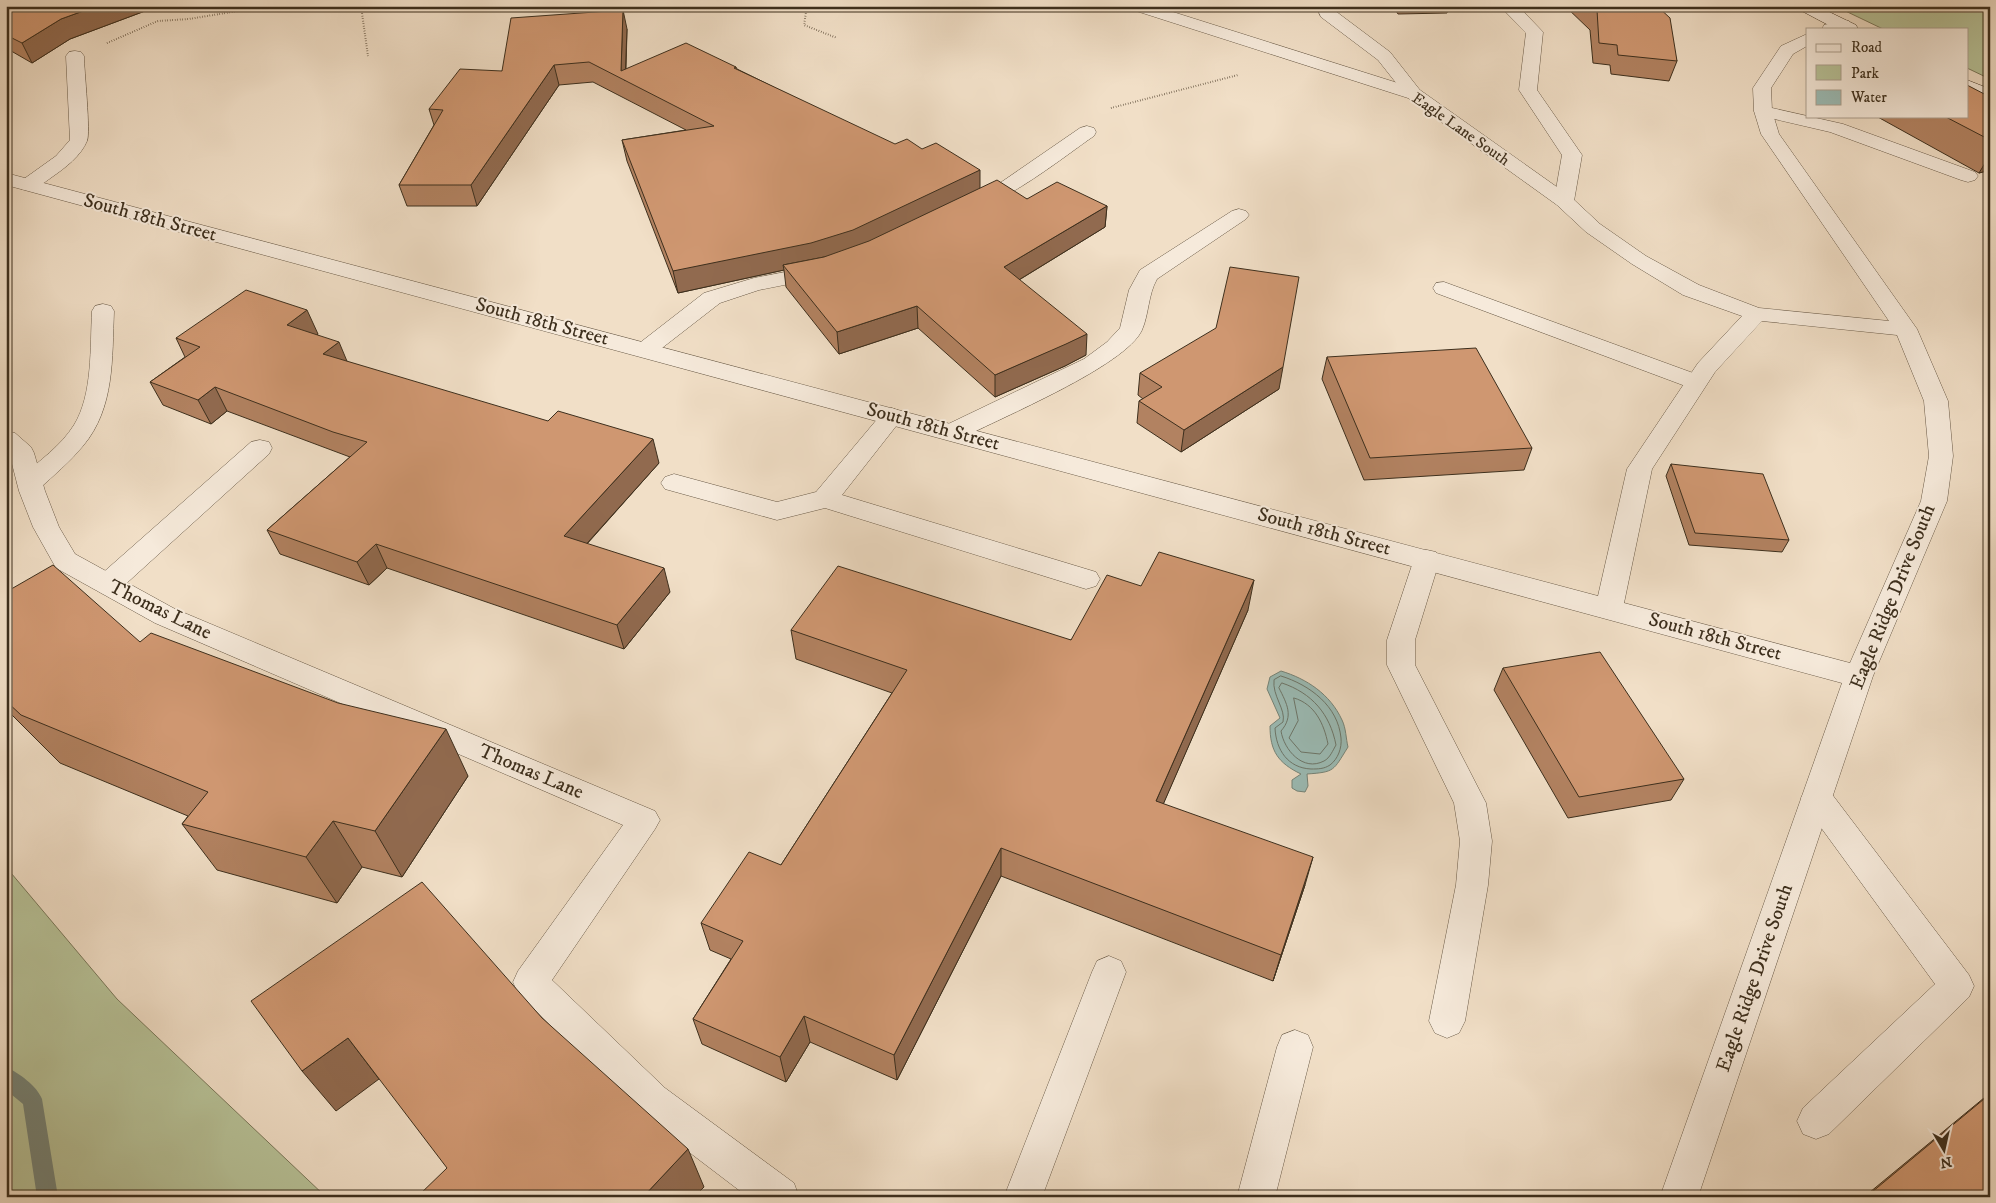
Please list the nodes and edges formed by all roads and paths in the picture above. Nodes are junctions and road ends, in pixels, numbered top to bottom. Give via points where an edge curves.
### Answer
1 (268, 6) edge
2 (361, 6) edge
3 (807, 6) edge
4 (1324, 6) edge
5 (1508, 6) edge
6 (1804, 6) edge
7 (1143, 7) edge
8 (1841, 28) edge
9 (837, 38) dead end
10 (1806, 39) edge
11 (75, 56) joint
12 (368, 56) dead end
13 (1302, 59) junction
14 (1968, 85) edge
15 (1414, 94) junction
16 (1990, 96) edge
17 (1763, 111) junction
18 (1087, 132) joint
19 (1968, 176) dead end
20 (17, 182) edge
21 (6, 199) edge
22 (1564, 201) junction
23 (953, 213) edge
24 (1239, 215) dead end
25 (836, 266) edge
26 (1444, 288) dead end
27 (104, 311) dead end
28 (1756, 314) junction
29 (1906, 329) junction
30 (645, 350) junction
31 (1696, 382) junction
32 (892, 416) junction
33 (953, 432) junction
34 (6, 439) edge
35 (260, 448) dead end
36 (30, 483) junction
37 (674, 483) dead end
38 (825, 499) junction
39 (1427, 559) junction
40 (1086, 579) dead end
41 (108, 584) junction
42 (1610, 608) junction
43 (1859, 676) junction
44 (1817, 798) junction
45 (1109, 972) dead end
46 (1446, 1021) dead end
47 (1295, 1046) dead end
48 (1816, 1121) dead end
49 (780, 1197) edge
50 (1023, 1197) edge
51 (1256, 1197) edge
52 (1679, 1197) edge

1 - 11 path via 158,21
2 - 12 path
3 - 9 path via 804,25
4 - 15 street via 1327,13 1384,56
5 - 22 street via 1535,32 1528,90 1572,155
6 - 8 street
7 - 13 street, Eagle Lane South
10 - 17 street, Eagle Ridge Drive South via 1787,50 1762,88
11 - 20 street via 79,140 57,164
13 - 15 street, Eagle Lane South
13 - 18 path via 1108,108 1078,121
14 - 16 street
15 - 22 street, Eagle Lane South
17 - 19 street via 1836,128
17 - 29 street, Eagle Ridge Drive South via 1770,134
18 - 23 street via 1007,187
20 - 21 street
20 - 30 street, South 18th Street
22 - 28 street, Eagle Lane South via 1594,228 1648,265 1691,290
24 - 33 street via 1148,276 1140,290 1130,330 1108,353 1092,364
25 - 30 street via 754,284 712,298
26 - 31 street
27 - 36 street via 96,400 86,424 70,445
28 - 29 street, Eagle Lane South
28 - 31 street
29 - 43 street, Eagle Ridge Drive South via 1936,401 1941,456 1934,501
30 - 32 street, South 18th Street
31 - 42 street via 1640,469
32 - 33 street, South 18th Street
32 - 38 street
33 - 39 street, South 18th Street
34 - 36 street, Thomas Lane via 22,453
35 - 41 street
36 - 41 street, Thomas Lane via 46,526 65,561
37 - 38 street via 777,511
38 - 40 street
39 - 42 street, South 18th Street
39 - 46 street via 1401,640 1401,665 1470,803 1476,841 1472,885
41 - 49 street, Thomas Lane via 165,616 644,820 530,982 652,1101
42 - 43 street, South 18th Street
43 - 44 street, Eagle Ridge Drive South
44 - 48 street via 1957,986
44 - 52 street, Eagle Ridge Drive South
45 - 50 street
47 - 51 street

